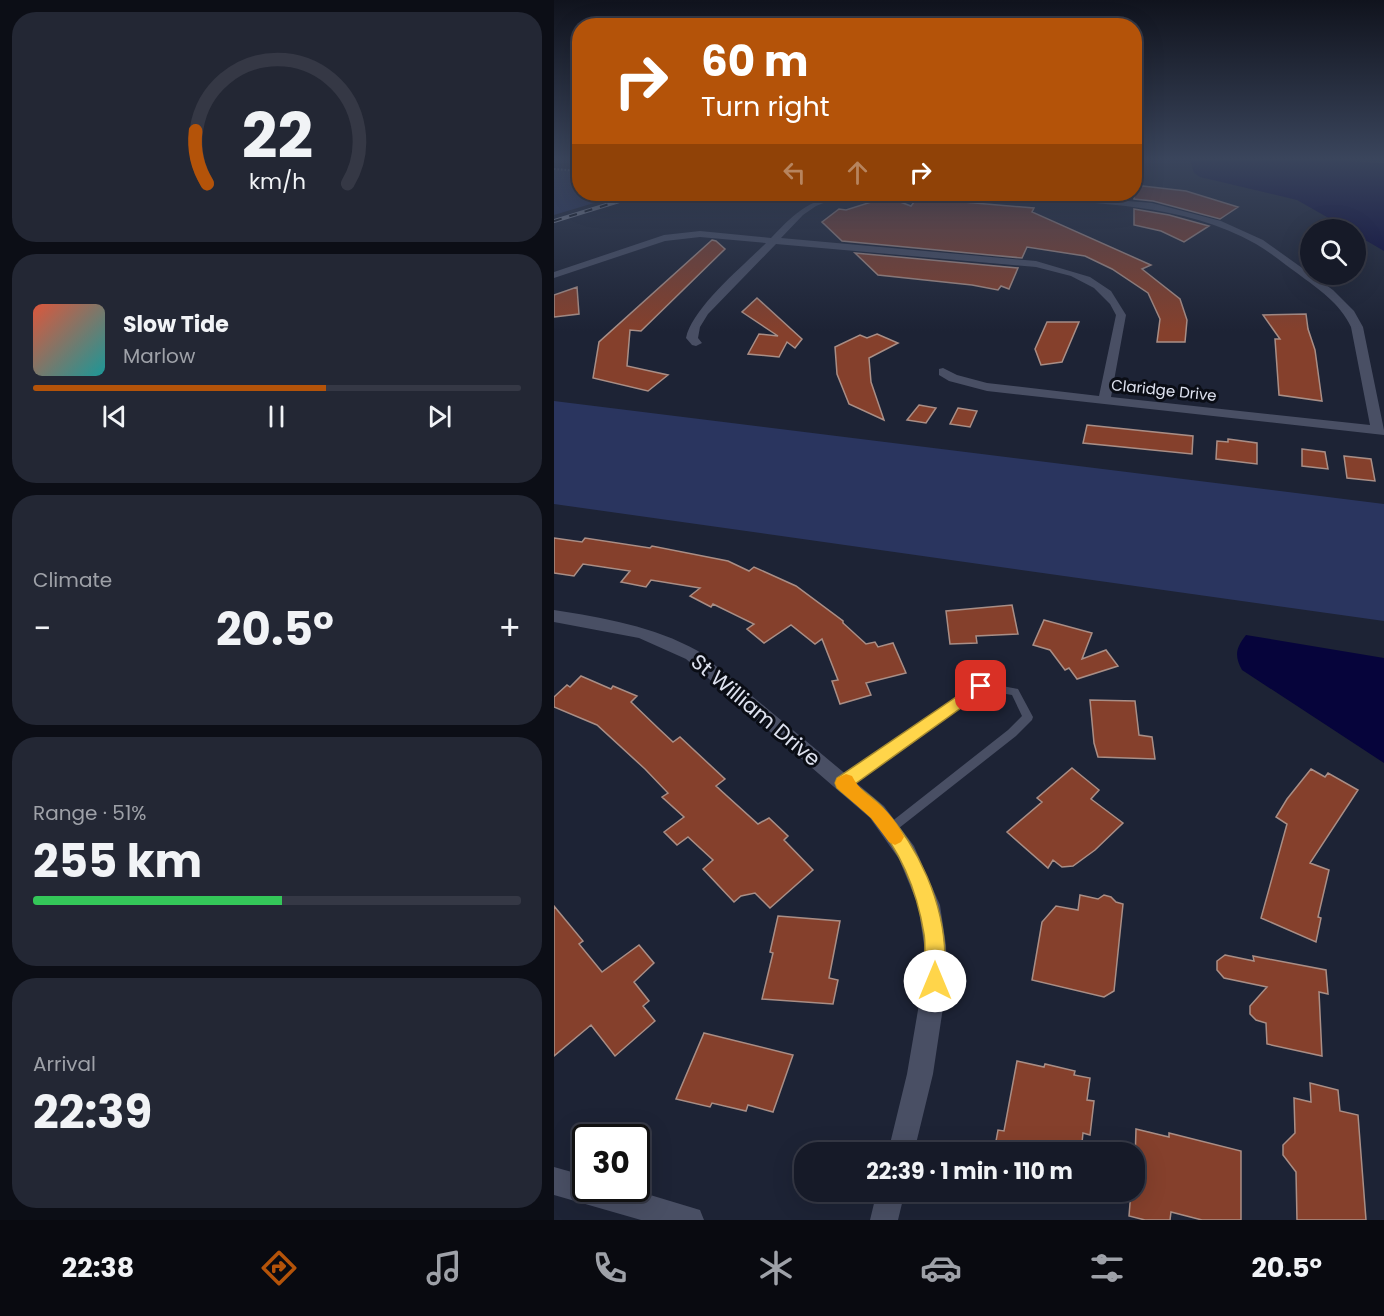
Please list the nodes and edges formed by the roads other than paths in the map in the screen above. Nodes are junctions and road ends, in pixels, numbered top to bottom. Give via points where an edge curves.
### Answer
1 (797, 217) edge
2 (1194, 217) edge
3 (774, 240) junction
4 (554, 275) edge
5 (696, 344) dead end
6 (943, 372) dead end
7 (1104, 400) junction
8 (1381, 431) edge
9 (554, 616) edge
10 (843, 783) junction
11 (890, 830) junction
12 (903, 1142) edge
13 (554, 1181) edge
14 (888, 1202) edge
15 (690, 1220) edge
16 (884, 1220) edge

1 - 3 street
2 - 8 street via 1260,242 1349,311 1357,327
3 - 4 street via 712,234 671,237
3 - 5 street via 704,312 694,327 692,338
3 - 7 street via 1036,264 1094,282 1117,301 1121,315
6 - 7 street, Claridge Drive via 987,387
7 - 8 street, Claridge Drive
9 - 10 street, St William Drive via 648,634 677,646
10 - 11 street, St William Drive via 877,812
10 - 11 lane via 981,686 1015,692 1028,717
11 - 12 street, St William Drive via 907,853 929,905 935,945 935,981 920,1074
13 - 15 street
14 - 16 street

